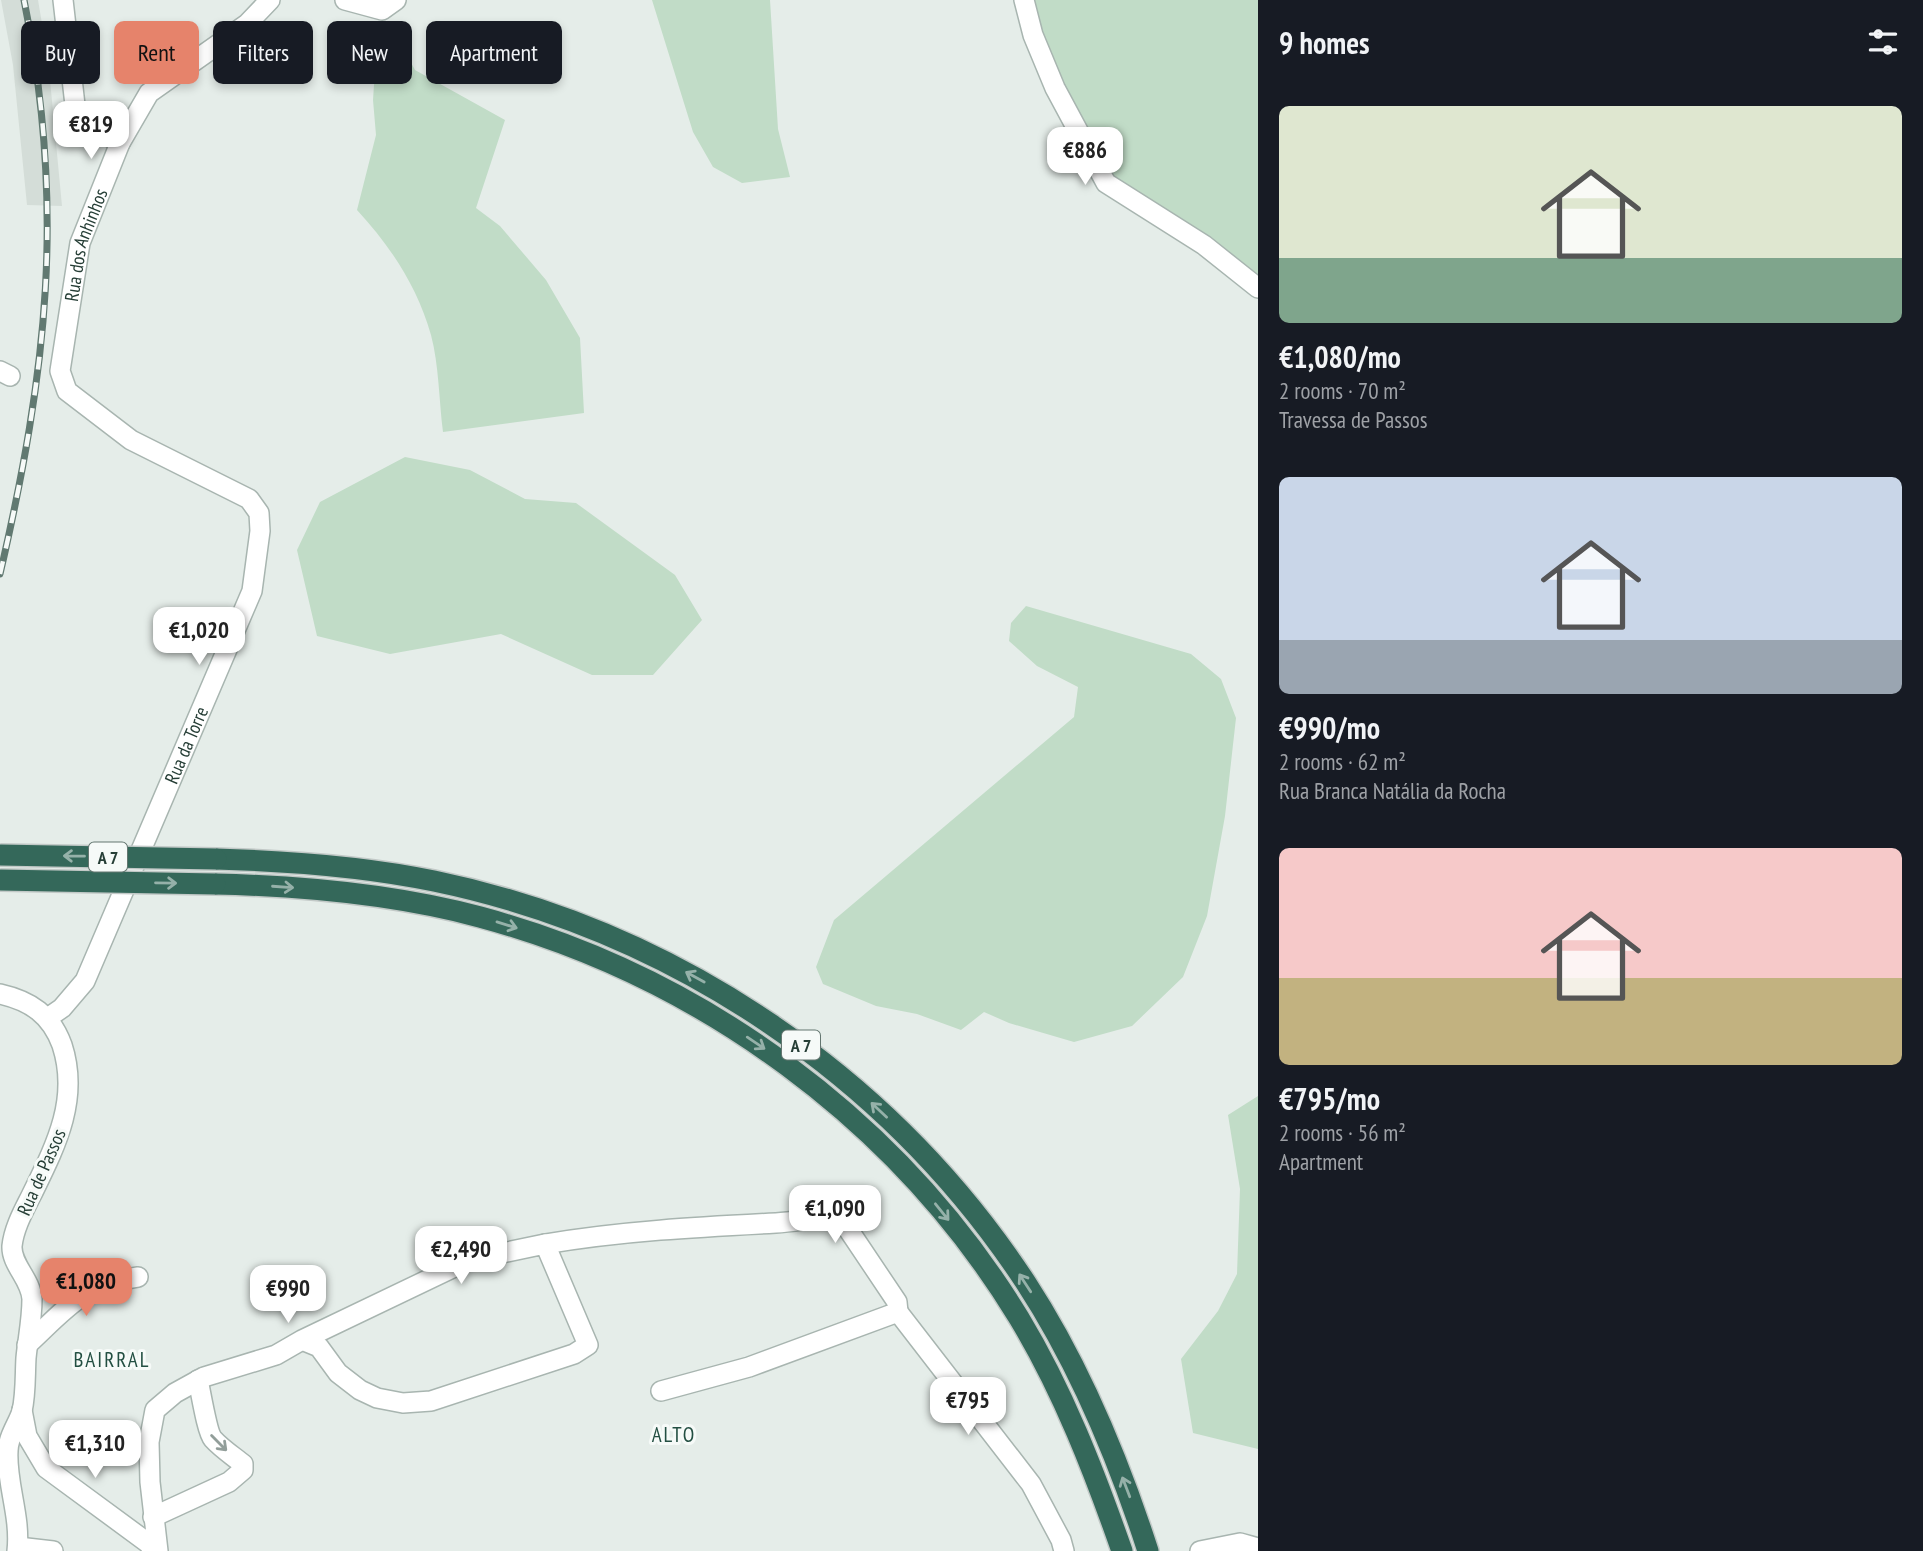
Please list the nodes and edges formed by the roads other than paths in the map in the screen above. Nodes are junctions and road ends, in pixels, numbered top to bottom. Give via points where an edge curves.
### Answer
1 (62, 0) edge
2 (270, 0) edge
3 (345, 0) edge
4 (396, 0) edge
5 (1024, 0) edge
6 (120, 143) junction
7 (1258, 288) edge
8 (67, 391) joint
9 (0, 855) edge
10 (0, 880) edge
11 (0, 994) edge
12 (48, 1017) junction
13 (545, 1244) junction
14 (6, 1249) edge
15 (138, 1277) dead end
16 (898, 1312) junction
17 (302, 1340) junction
18 (27, 1345) junction
19 (198, 1380) junction
20 (661, 1391) dead end
21 (22, 1410) junction
22 (153, 1517) junction
23 (1258, 1548) edge
24 (18, 1549) edge
25 (53, 1551) edge
26 (156, 1551) edge
27 (1064, 1551) edge
28 (1122, 1551) edge
29 (1148, 1551) edge
30 (1200, 1551) edge

1 - 6 street via 75,105 89,124
2 - 6 street, Rua dos Anhinhos via 247,24 149,93
3 - 4 street via 382,10
5 - 7 street via 1055,88 1106,183 1204,246
6 - 8 street, Rua dos Anhinhos via 80,243 60,371
8 - 12 street, Rua da Torre via 131,440 249,499 258,513 260,531 252,591 184,755 85,981
29 -> 9 highway, A 7, bridge via 1083,1385 1012,1263 954,1189 863,1094 726,995 599,932 445,883 380,872 216,859
10 -> 28 highway, A 7, bridge via 215,884 366,894 452,910 564,944 660,987 723,1022 792,1069 897,1161 992,1278 1060,1394
11 - 12 street via 27,1003
12 - 14 street, Rua de Passos via 58,1033 68,1069 67,1110
13 - 16 street via 609,1233 840,1217 877,1269
13 - 17 street via 469,1260
13 - 17 street via 588,1345 574,1354 431,1401 403,1403 360,1390 338,1373 319,1347
14 - 18 street, Rua de Passos via 32,1292
15 - 18 street via 101,1284 84,1293
16 - 20 street via 748,1367
16 - 27 street via 1031,1484
17 - 19 street via 276,1355
18 - 21 street, Rua de Passos
19 - 22 street via 155,1410 149,1442
19 -> 22 street via 208,1429 213,1439 243,1464 243,1470 229,1482
21 - 24 street, Rua de Passos via 8,1451
21 - 26 street, Rua de Passos via 27,1436 46,1468
22 - 26 street
23 - 30 street via 1240,1543
24 - 25 street

